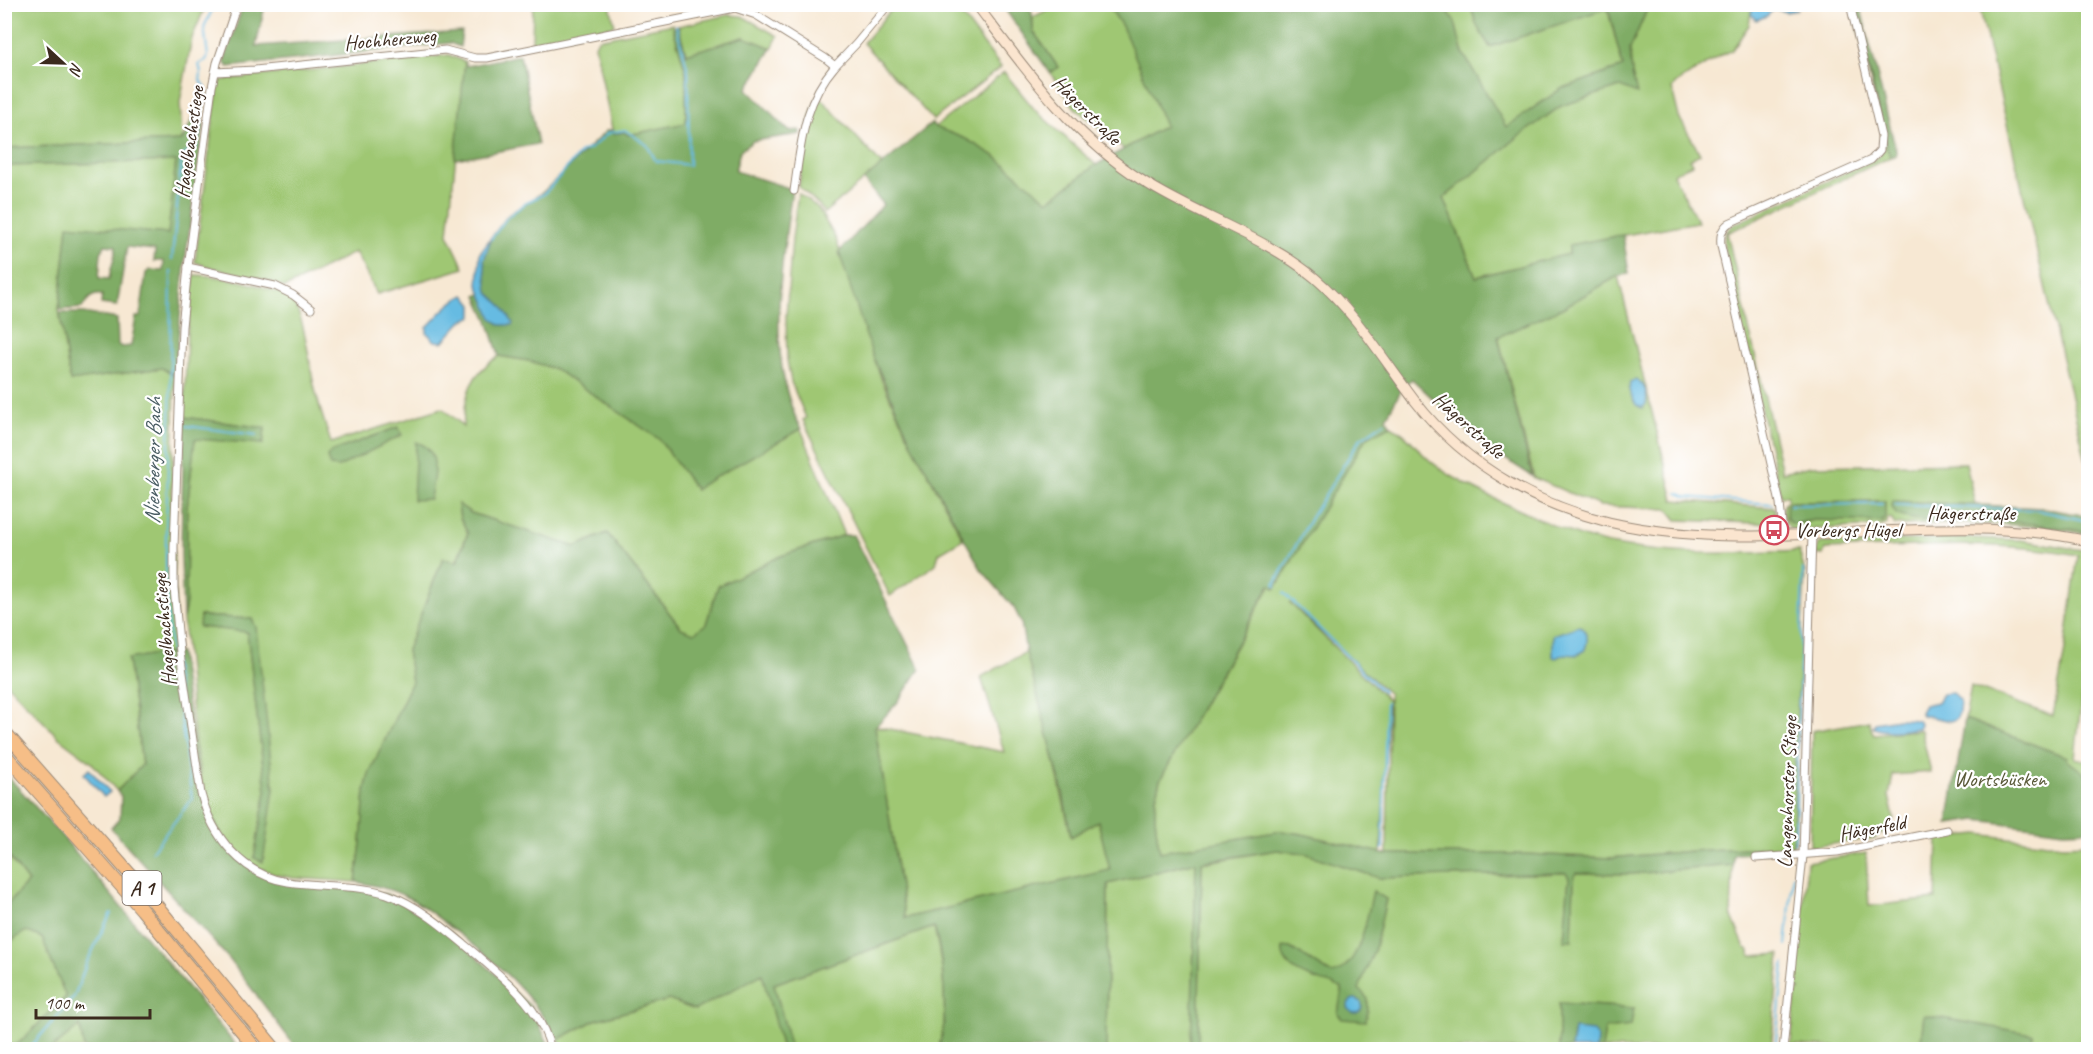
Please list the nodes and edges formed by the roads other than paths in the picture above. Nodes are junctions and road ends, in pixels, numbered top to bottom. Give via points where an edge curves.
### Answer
1 (237, 4) edge
2 (890, 4) edge
3 (976, 4) edge
4 (1851, 4) edge
5 (835, 66) junction
6 (215, 72) junction
7 (794, 191) dead end
8 (188, 267) junction
9 (311, 309) dead end
10 (1812, 534) junction
11 (1783, 535) junction
12 (2088, 541) edge
13 (4, 731) edge
14 (4, 753) edge
15 (1947, 830) dead end
16 (1803, 856) junction
17 (1756, 858) dead end
18 (257, 1050) edge
19 (276, 1050) edge
20 (551, 1050) edge
21 (1784, 1050) edge

1 - 6 street, Hagelbachstiege
2 - 5 street
3 - 11 main road, Hägerstraße via 1045,94 1109,159 1182,203 1274,248 1316,279 1356,320 1434,423 1498,476 1550,503 1611,523 1679,533
4 - 11 street via 1881,136 1880,150 1871,159 1729,223 1721,235
5 - 6 street, Hochherzweg via 756,15 735,8 487,58 450,50
5 - 7 street via 810,106
6 - 8 street, Hagelbachstiege
8 - 9 street via 275,286
8 - 20 street, Hagelbachstiege via 178,399 174,588 201,794 212,824 238,859 272,879 374,891 413,906 450,932 520,994 539,1021
10 - 11 main road, Hägerstraße
10 - 12 main road, Hägerstraße via 1998,529
10 - 16 street, Langenhorster Stiege
13 - 19 highway, A 1 via 144,890
14 - 18 highway, A 1 via 154,924
15 - 16 street, Hägerfeld
16 - 17 street, Hägerfeld
16 - 21 street, Langenhorster Stiege

